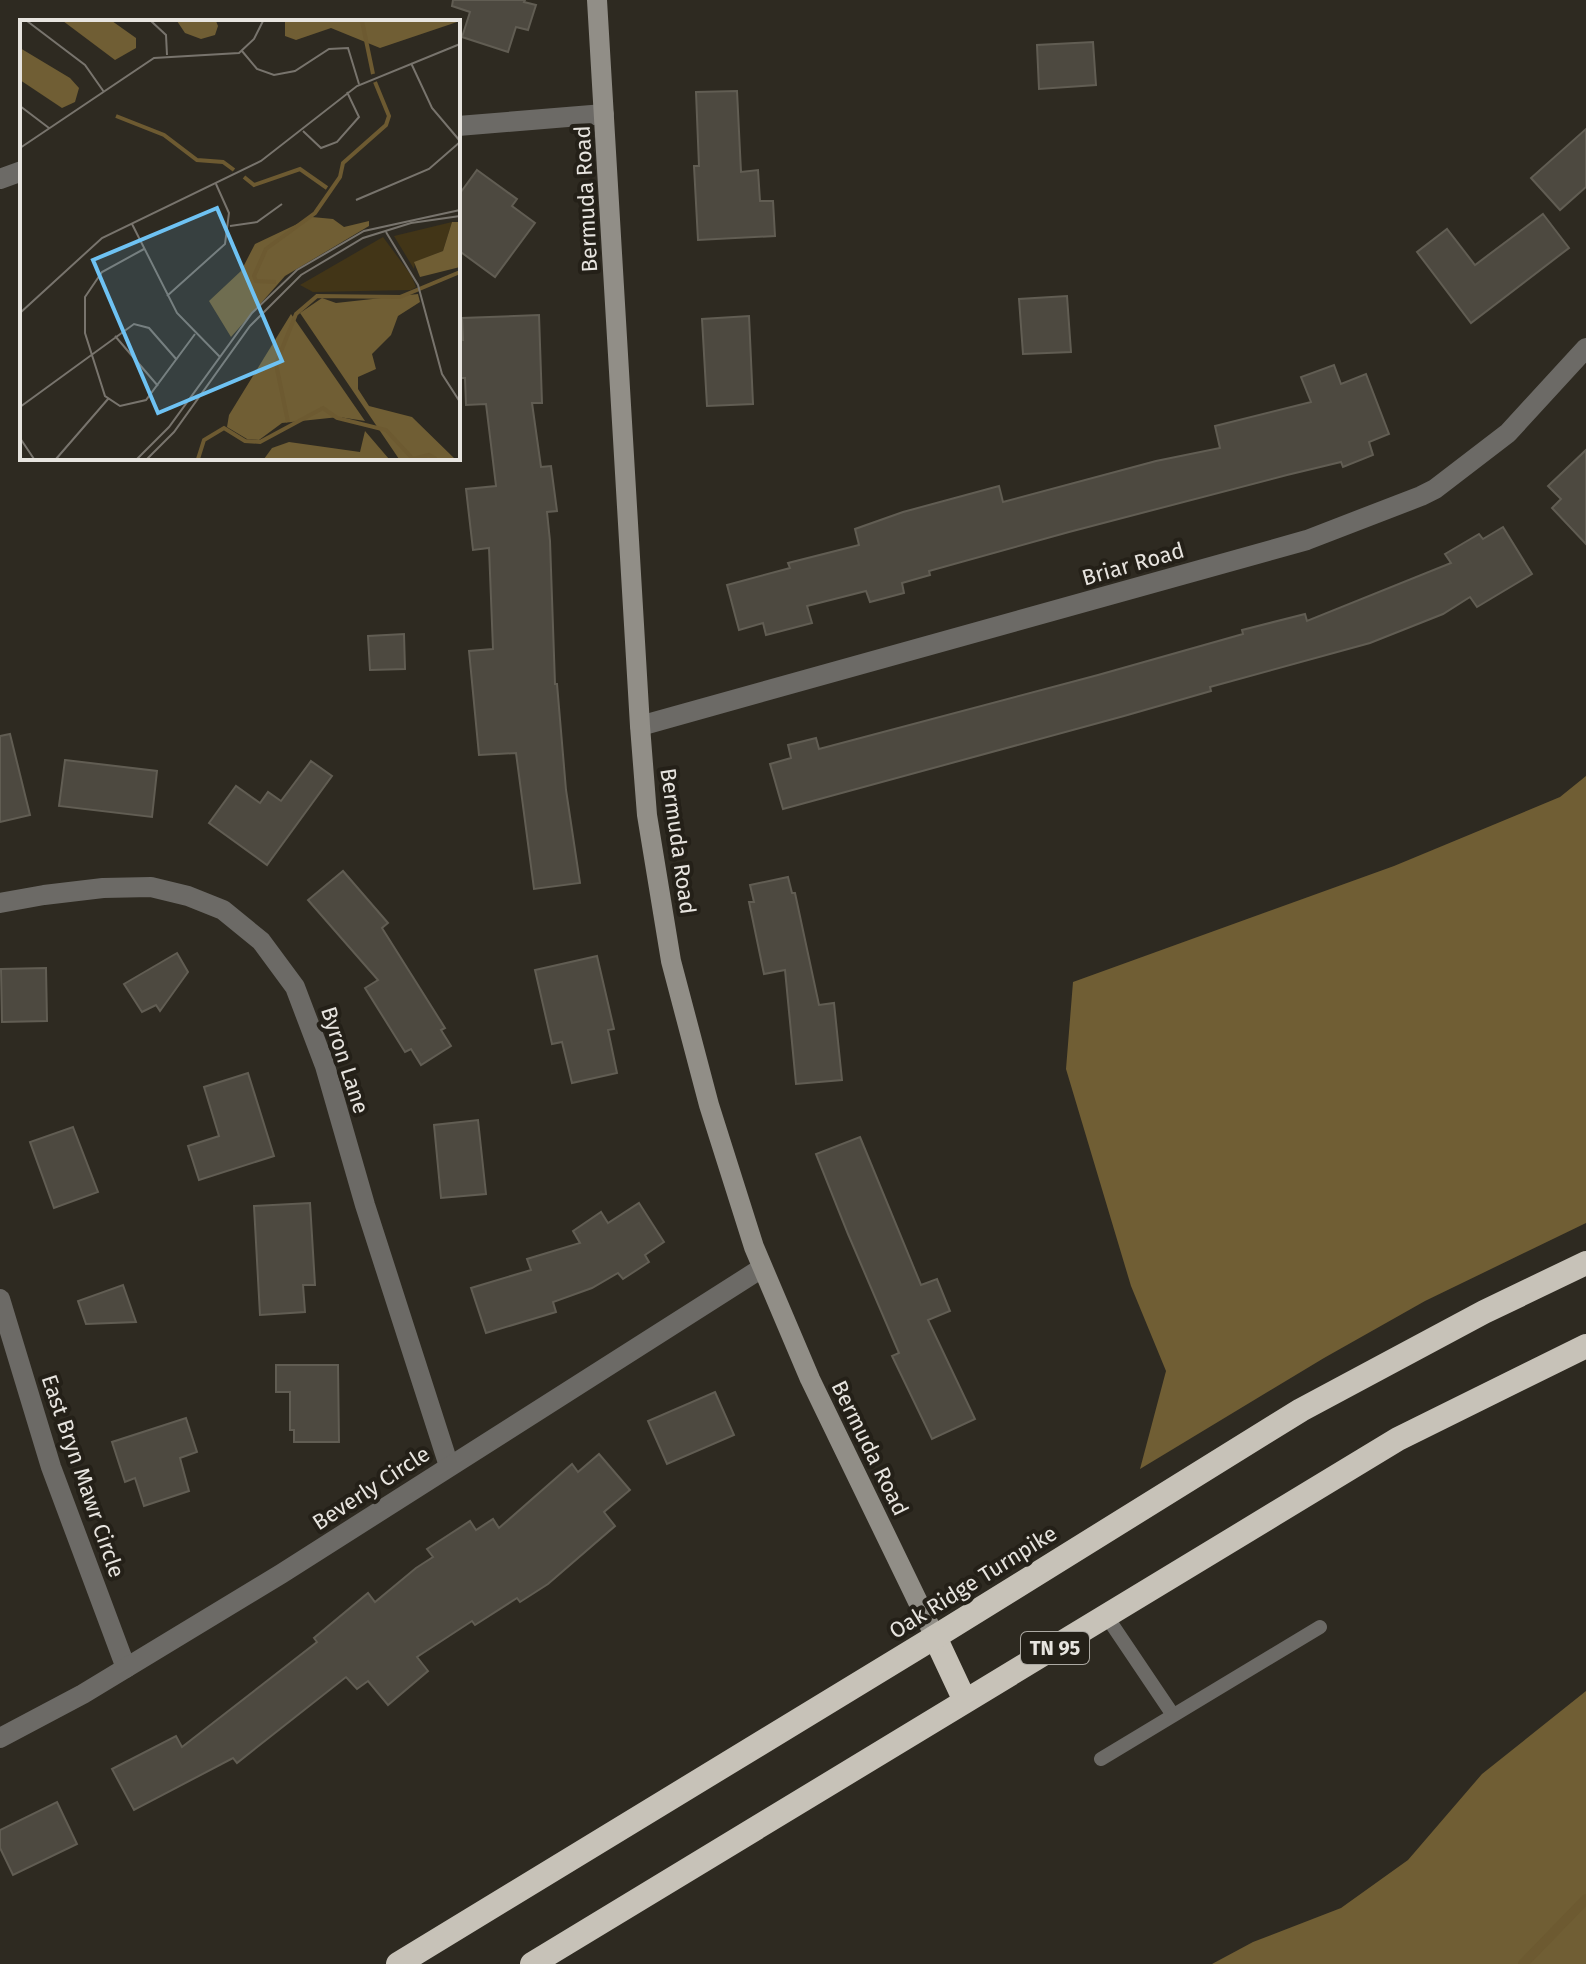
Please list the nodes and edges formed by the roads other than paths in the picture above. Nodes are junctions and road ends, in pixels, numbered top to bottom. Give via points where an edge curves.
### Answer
1 (597, 0) edge
2 (604, 114) junction
3 (460, 126) edge
4 (20, 172) edge
5 (0, 179) edge
6 (1586, 348) edge
7 (640, 726) junction
8 (0, 903) edge
9 (1586, 1263) edge
10 (762, 1268) junction
11 (0, 1299) edge
12 (1586, 1346) edge
13 (449, 1466) junction
14 (1107, 1617) junction
15 (1320, 1627) dead end
16 (935, 1637) junction
17 (126, 1668) junction
18 (965, 1701) junction
19 (1173, 1715) junction
20 (0, 1738) edge
21 (1101, 1759) dead end
22 (398, 1964) edge
23 (532, 1964) edge

1 - 2 street, Bermuda Road
2 - 3 street
2 - 7 street, Bermuda Road
4 - 5 street
6 - 7 street, Briar Road via 1508,433 1421,496 1307,540
7 - 10 street, Bermuda Road via 647,815 671,961 709,1105
8 - 13 street, Byron Lane via 103,888 151,887 223,910 261,941 295,987 325,1066
9 - 16 highway, Oak Ridge Turnpike via 1301,1410
10 - 13 street, Beverly Circle
10 - 16 street, Bermuda Road
11 - 17 street, East Bryn Mawr Circle via 51,1467
12 - 14 highway, TN 95 via 1398,1439
13 - 17 street, Beverly Circle
14 - 18 highway, TN 95
14 - 19 lane
15 - 19 lane
16 - 18 highway
16 - 22 highway, Oak Ridge Turnpike
17 - 20 street, Beverly Circle
18 - 23 highway, TN 95
19 - 21 lane

